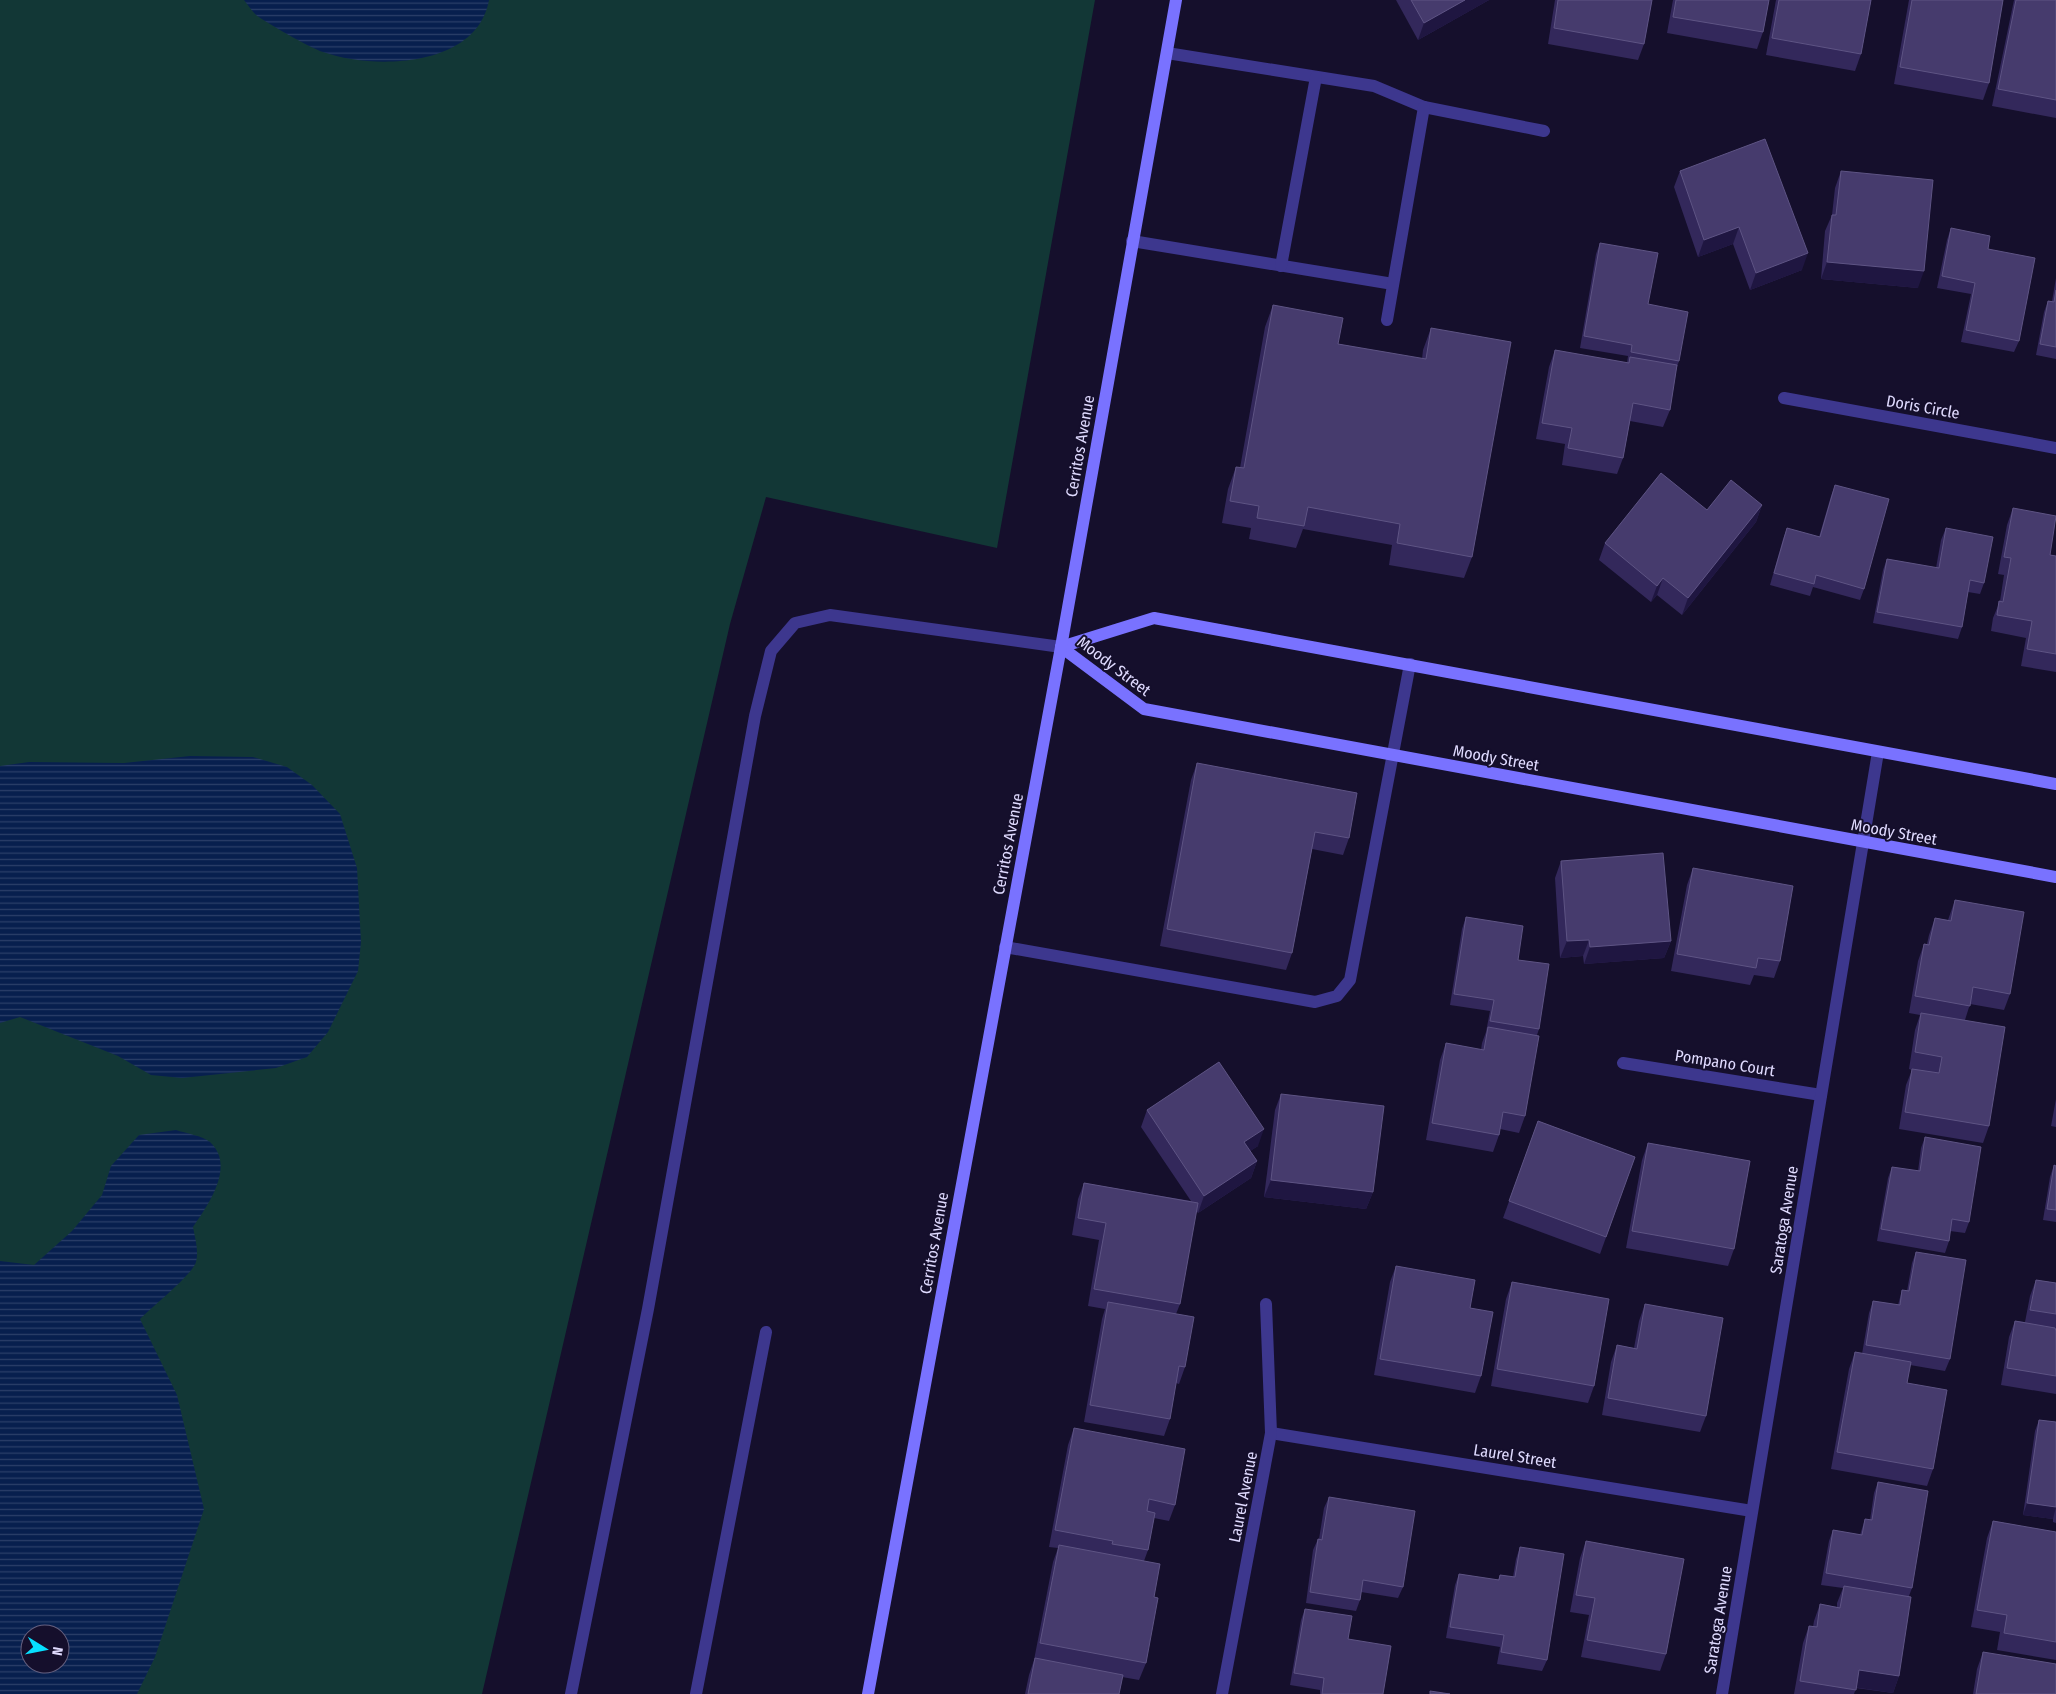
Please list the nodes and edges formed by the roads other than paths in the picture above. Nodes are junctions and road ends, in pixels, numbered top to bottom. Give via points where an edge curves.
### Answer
1 (1176, 0) edge
2 (1167, 53) junction
3 (1316, 77) junction
4 (1424, 107) junction
5 (1544, 131) dead end
6 (1132, 241) junction
7 (1281, 266) junction
8 (1393, 284) junction
9 (1387, 320) dead end
10 (1784, 398) dead end
11 (2056, 448) edge
12 (1061, 647) junction
13 (1410, 664) junction
14 (1878, 752) junction
15 (1393, 756) junction
16 (2056, 784) edge
17 (1863, 843) junction
18 (2056, 877) edge
19 (1005, 947) junction
20 (1623, 1064) dead end
21 (1821, 1095) junction
22 (1266, 1304) dead end
23 (766, 1332) dead end
24 (1271, 1433) junction
25 (1752, 1510) junction
26 (571, 1694) edge
27 (696, 1694) edge
28 (868, 1694) edge
29 (1222, 1694) edge
30 (1722, 1694) edge

1 - 2 main road, Cerritos Avenue
2 - 3 street
2 - 6 main road, Cerritos Avenue
3 - 4 street via 1374,86
3 - 7 street
4 - 5 street
4 - 8 street
6 - 7 street
6 - 12 main road, Cerritos Avenue
7 - 8 street
8 - 9 street
10 - 11 street, Doris Circle
12 - 13 main road, Moody Street via 1154,618
12 - 15 main road, Moody Street via 1144,710
12 - 19 main road, Cerritos Avenue
12 - 26 street via 830,615 795,623 771,651 755,716 648,1309
13 - 14 main road, Moody Street
13 - 15 street
14 - 16 main road, Moody Street
14 - 17 street, Saratoga Avenue
15 - 17 main road, Moody Street
15 - 19 street via 1350,980 1337,996 1315,1002
17 - 18 main road, Moody Street
17 - 21 street, Saratoga Avenue
19 - 28 main road, Cerritos Avenue
20 - 21 street, Pompano Court
21 - 25 street, Saratoga Avenue
22 - 24 street, Laurel Avenue
23 - 27 street
24 - 25 street, Laurel Street
24 - 29 street, Laurel Avenue
25 - 30 street, Saratoga Avenue

